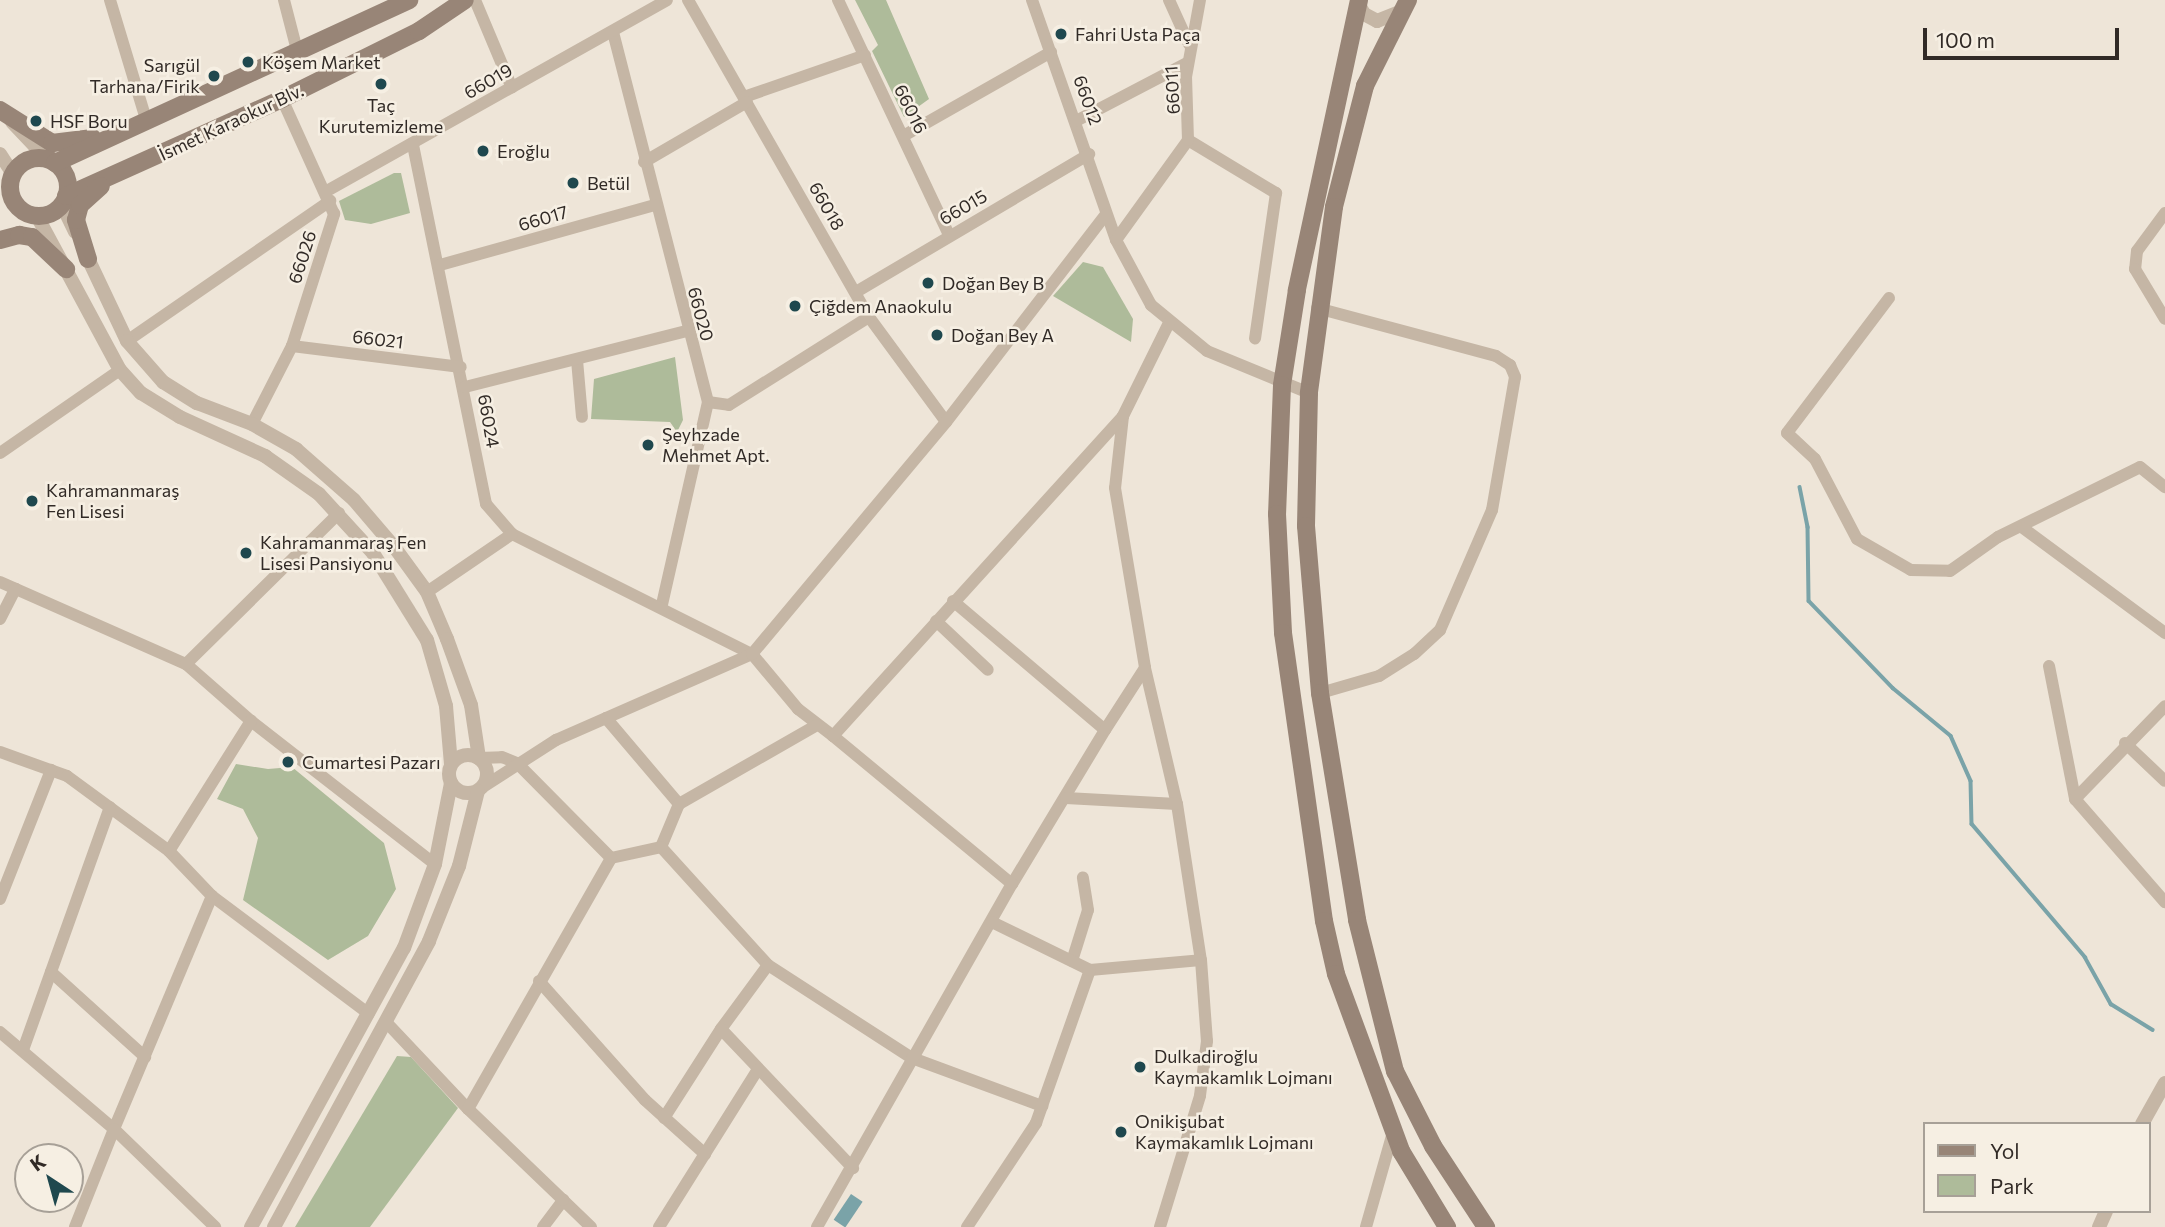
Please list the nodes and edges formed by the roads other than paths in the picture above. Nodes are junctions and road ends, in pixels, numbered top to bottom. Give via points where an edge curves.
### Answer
1 (110, 0) edge
2 (284, 0) edge
3 (409, 0) edge
4 (465, 0) edge
5 (475, 0) edge
6 (667, 0) edge
7 (688, 0) edge
8 (838, 0) edge
9 (1031, 0) edge
10 (1169, 0) edge
11 (1200, 0) edge
12 (1359, 2) edge
13 (1405, 6) edge
14 (613, 32) junction
15 (1189, 44) junction
16 (1051, 52) junction
17 (298, 54) junction
18 (865, 55) junction
19 (1187, 63) junction
20 (512, 88) junction
21 (282, 99) junction
22 (745, 100) junction
23 (0, 110) edge
24 (146, 119) junction
25 (1076, 121) junction
26 (905, 135) junction
27 (111, 136) junction
28 (1188, 140) junction
29 (413, 145) junction
30 (0, 154) edge
31 (1089, 154) junction
32 (51, 161) junction
33 (644, 162) junction
34 (125, 170) junction
35 (8, 182) edge
36 (328, 197) junction
37 (64, 201) junction
38 (655, 205) junction
39 (2165, 213) edge
40 (1107, 214) junction
41 (33, 216) junction
42 (0, 233) edge
43 (950, 234) junction
44 (0, 240) edge
45 (1116, 240) junction
46 (88, 259) junction
47 (440, 265) junction
48 (66, 269) junction
49 (856, 292) junction
50 (1889, 298) dead end
51 (1317, 308) junction
52 (869, 317) junction
53 (2165, 319) edge
54 (1169, 323) junction
55 (687, 331) junction
56 (1255, 338) dead end
57 (127, 341) junction
58 (292, 346) junction
59 (577, 360) junction
60 (461, 367) junction
61 (120, 370) junction
62 (1282, 385) junction
63 (465, 387) junction
64 (1309, 393) junction
65 (708, 402) junction
66 (1123, 416) junction
67 (582, 417) dead end
68 (946, 422) junction
69 (253, 424) junction
70 (0, 453) edge
71 (2165, 487) edge
72 (339, 513) junction
73 (2024, 528) junction
74 (512, 534) junction
75 (0, 582) edge
76 (15, 589) junction
77 (426, 592) junction
78 (953, 601) junction
79 (662, 604) junction
80 (0, 619) edge
81 (936, 621) junction
82 (2165, 633) edge
83 (752, 654) junction
84 (186, 664) junction
85 (2049, 666) dead end
86 (1145, 668) junction
87 (988, 670) dead end
88 (1320, 693) junction
89 (2165, 706) edge
90 (606, 718) junction
91 (251, 721) junction
92 (817, 725) junction
93 (1105, 730) junction
94 (833, 736) junction
95 (2125, 743) junction
96 (0, 752) edge
97 (480, 758) junction
98 (517, 763) junction
99 (451, 764) junction
100 (51, 770) junction
101 (2165, 781) edge
102 (451, 783) junction
103 (480, 789) junction
104 (1066, 798) junction
105 (2075, 799) junction
106 (679, 804) junction
107 (1177, 804) junction
108 (110, 807) junction
109 (661, 846) junction
110 (169, 851) junction
111 (611, 858) junction
112 (435, 864) junction
113 (1083, 877) dead end
114 (1012, 884) junction
115 (212, 895) junction
116 (0, 899) edge
117 (2165, 902) edge
118 (992, 922) junction
119 (1201, 960) junction
120 (1072, 961) junction
121 (768, 965) junction
122 (1090, 970) junction
123 (51, 972) junction
124 (540, 981) junction
125 (369, 1014) junction
126 (387, 1023) junction
127 (721, 1029) junction
128 (0, 1032) edge
129 (23, 1050) junction
130 (145, 1057) junction
131 (912, 1058) junction
132 (758, 1069) junction
133 (2165, 1083) edge
134 (1042, 1106) junction
135 (468, 1109) junction
136 (664, 1118) junction
137 (2142, 1122) edge
138 (114, 1129) junction
139 (1393, 1132) junction
140 (705, 1154) junction
141 (853, 1168) junction
142 (563, 1200) junction
143 (75, 1227) edge
144 (215, 1227) edge
145 (251, 1227) edge
146 (274, 1227) edge
147 (543, 1227) edge
148 (591, 1227) edge
149 (659, 1227) edge
150 (817, 1227) edge
151 (967, 1227) edge
152 (1160, 1227) edge
153 (1366, 1227) edge
154 (1447, 1227) edge
155 (1486, 1227) edge

1 - 24 street
2 - 17 street
3 - 17 main road, İsmet Karaokur Blv.
4 - 21 main road, İsmet Karaokur Blv. via 419,31
5 - 20 street
6 - 14 street, 66019
7 - 22 street, 66018
8 - 18 street, 66016
9 - 16 street, 66012
10 - 15 street
11 - 15 street, 66011
12 - 13 street via 1364,14 1377,21
12 - 62 main road via 1297,290
13 - 51 main road via 1365,86 1334,207
14 - 20 street, 66019
14 - 33 street, 66020
15 - 19 street, 66011
16 - 25 street, 66012
16 - 26 street
17 - 24 main road, İsmet Karaokur Blv.
18 - 22 street
18 - 26 street, 66016
19 - 25 street
19 - 28 street, 66011
20 - 29 street, 66019
21 - 34 main road, İsmet Karaokur Blv.
21 - 36 street, 66026
22 - 33 street
22 - 49 street, 66018
23 - 27 main road via 51,143
23 - 32 street
24 - 27 main road, İsmet Karaokur Blv.
25 - 31 street, 66012
26 - 43 street, 66016
27 - 32 main road, İsmet Karaokur Blv.
28 - 45 street
28 - 56 street via 1276,193
29 - 36 street, 66019
29 - 47 street, 66024
30 - 35 street
31 - 40 street, 66012
31 - 43 street, 66015
32 - 35 main road via 27,161
32 - 37 main road via 66,178
33 - 38 street, 66020
34 - 37 main road, İsmet Karaokur Blv.
34 - 46 main road via 80,205 76,220
35 - 41 main road via 13,202
36 - 57 street, 66019
36 - 58 street, 66026 via 334,214
37 - 41 main road
37 - 46 street
38 - 47 street, 66017
38 - 55 street, 66020
39 - 53 street via 2137,251 2135,269
40 - 45 street, 66012
40 - 68 street
41 - 42 main road
41 - 48 street
43 - 49 street, 66015
44 - 48 main road via 32,237
45 - 54 street, 66012 via 1151,305
46 - 57 street
47 - 60 street, 66024
48 - 61 street
49 - 52 street, 66018
50 - 73 street via 1787,433 1815,459 1857,539 1910,570 1950,571 1998,537
51 - 64 main road
51 - 88 street via 1496,356 1510,365 1515,377 1492,510 1440,630 1414,654 1379,676
52 - 65 street via 729,405
52 - 68 street, 66018
54 - 62 street, 66012 via 1206,351
54 - 66 street
55 - 59 street
55 - 65 street, 66020
57 - 69 street via 163,382 197,403
58 - 60 street, 66021
58 - 69 street, 66026
59 - 63 street
59 - 67 street
60 - 63 street, 66024
61 - 70 street
61 - 72 street via 162,407 265,456
62 - 64 street, 66012
62 - 139 main road via 1277,514 1283,633 1324,921 1336,974
63 - 74 street, 66024 via 486,504
64 - 88 main road via 1306,526
65 - 79 street, 66020
66 - 78 street
66 - 86 street via 1115,488
68 - 83 street
69 - 77 street via 323,470 395,548
71 - 73 street via 2140,467
72 - 84 street
72 - 99 street via 373,552 427,639 446,706
73 - 82 street
74 - 77 street
74 - 79 street, 66024
75 - 76 street
76 - 80 street
76 - 84 street
77 - 97 street via 471,705
78 - 81 street
78 - 93 street
79 - 83 street, 66024
81 - 87 street
81 - 94 street
83 - 90 street
83 - 92 street via 797,709
84 - 91 street
85 - 105 street
86 - 93 street
86 - 107 street
88 - 155 main road via 1357,920 1395,1070 1433,1146
89 - 95 street
90 - 98 street
90 - 106 street
91 - 110 street
91 - 112 street
92 - 94 street
92 - 106 street
93 - 104 street
94 - 114 street
95 - 101 street
95 - 105 street
96 - 100 street
97 - 98 street via 502,757
97 - 99 street via 461,756
97 - 103 street via 487,768
98 - 103 street
98 - 111 street
99 - 102 street
100 - 108 street
100 - 116 street
102 - 103 street via 466,793
102 - 112 street
103 - 126 street via 454,879
104 - 107 street
104 - 114 street
105 - 117 street
106 - 109 street
107 - 119 street
108 - 110 street
108 - 123 street
109 - 111 street
109 - 121 street
110 - 115 street
111 - 124 street
112 - 125 street via 404,948
113 - 120 street via 1088,910
114 - 118 street
115 - 125 street
115 - 130 street
118 - 120 street
118 - 131 street
119 - 122 street
119 - 152 street via 1207,1041 1200,1096
120 - 122 street
121 - 127 street
121 - 131 street
122 - 134 street
123 - 129 street
123 - 130 street
124 - 135 street
124 - 136 street via 597,1050
125 - 145 street
126 - 135 street
126 - 146 street
127 - 132 street
127 - 136 street
128 - 129 street
129 - 138 street
130 - 138 street
131 - 134 street
131 - 141 street
132 - 140 street
132 - 141 street
133 - 137 street
134 - 151 street via 1036,1123
135 - 142 street
136 - 140 street
138 - 143 street
138 - 144 street
139 - 153 street
139 - 154 main road
140 - 149 street
141 - 150 street
142 - 147 street
142 - 148 street

